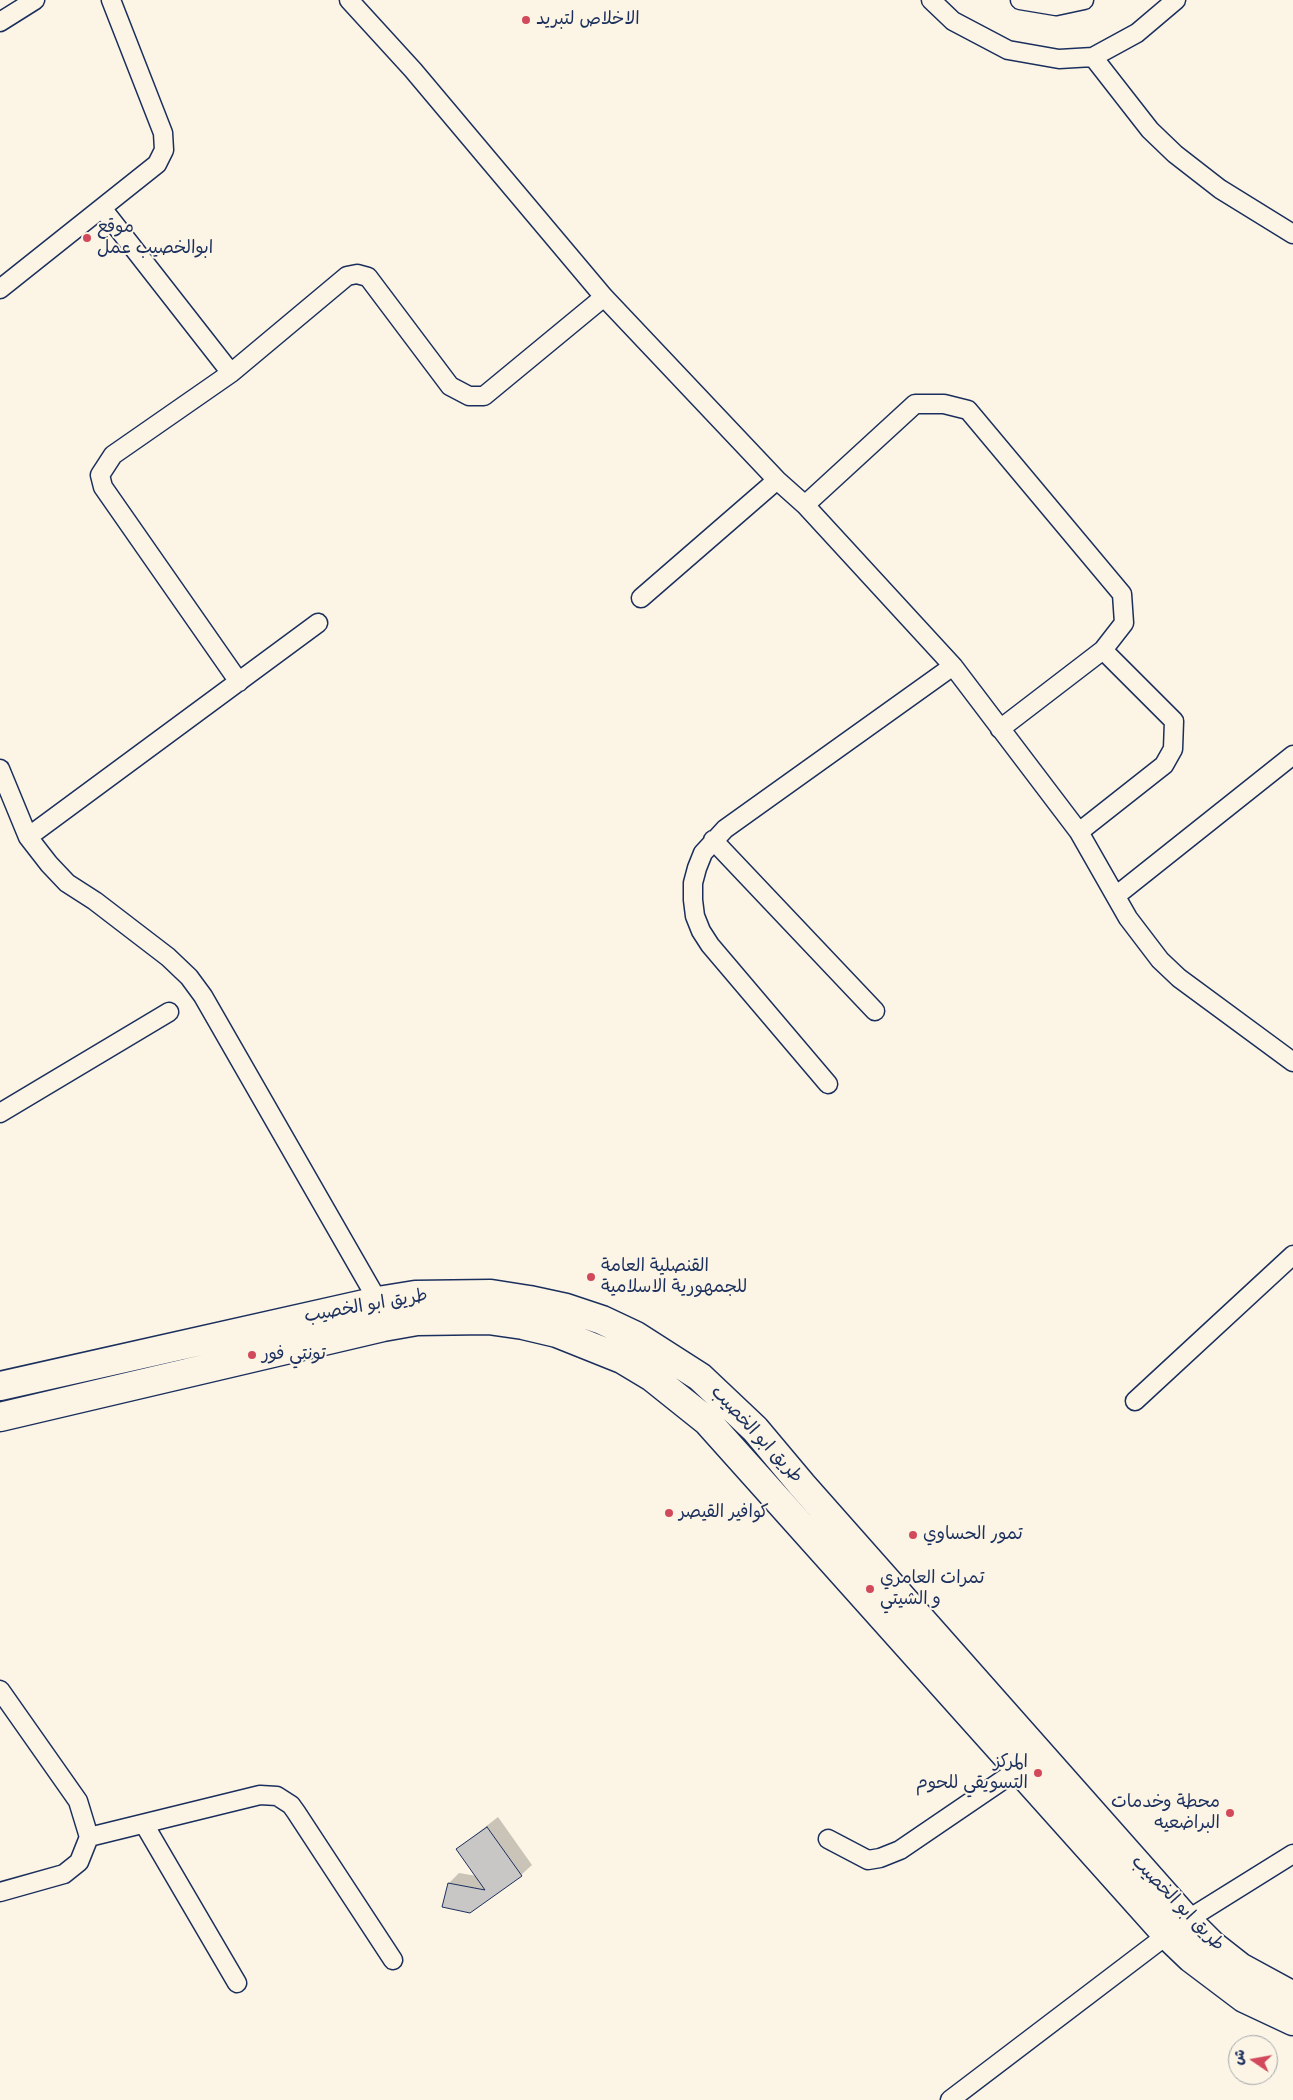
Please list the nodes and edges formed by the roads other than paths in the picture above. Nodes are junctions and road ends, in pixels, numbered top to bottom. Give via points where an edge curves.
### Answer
1 (35, 0) edge
2 (111, 0) edge
3 (349, 0) edge
4 (931, 0) edge
5 (1020, 0) edge
6 (1084, 0) edge
7 (1176, 0) edge
8 (0, 22) edge
9 (1093, 57) junction
10 (102, 208) junction
11 (1293, 234) edge
12 (0, 289) edge
13 (604, 297) junction
14 (231, 373) junction
15 (777, 480) junction
16 (804, 505) junction
17 (641, 598) dead end
18 (318, 623) dead end
19 (1102, 650) junction
20 (953, 666) junction
21 (239, 682) junction
22 (1000, 729) junction
23 (1293, 755) edge
24 (0, 769) edge
25 (1079, 832) junction
26 (28, 837) junction
27 (713, 840) junction
28 (1117, 895) junction
29 (875, 1011) dead end
30 (169, 1012) dead end
31 (1293, 1062) edge
32 (828, 1084) dead end
33 (0, 1113) edge
34 (1293, 1256) edge
35 (378, 1301) junction
36 (0, 1386) edge
37 (1135, 1400) dead end
38 (0, 1417) edge
39 (0, 1690) edge
40 (1019, 1769) junction
41 (144, 1824) junction
42 (89, 1837) junction
43 (828, 1839) dead end
44 (1293, 1854) edge
45 (0, 1892) edge
46 (1177, 1927) junction
47 (392, 1960) dead end
48 (237, 1983) dead end
49 (1293, 1996) edge
50 (1293, 2021) edge
51 (950, 2100) edge

1 - 8 street
2 - 10 street via 163,133 164,150 157,164
3 - 13 street
4 - 9 street via 953,21 1008,50 1059,58
5 - 6 street via 1056,6
7 - 9 street via 1137,33
9 - 11 street via 1150,130 1175,154 1220,189
10 - 12 street
10 - 14 street
13 - 14 street via 484,396 469,396 450,386 368,277 358,274 347,276
13 - 15 street
14 - 21 street via 113,455 100,475 103,487
15 - 16 street
15 - 17 street
16 - 19 street via 915,404 944,404 968,410 1122,594 1124,623
16 - 20 street
18 - 21 street
19 - 22 street
19 - 25 street via 1174,721 1173,749 1164,765
20 - 22 street
20 - 27 street
21 - 26 street
22 - 25 street
23 - 28 street
24 - 26 street
25 - 28 street
26 - 35 street via 66,882 95,901 189,976
27 - 29 street
27 - 32 street via 703,853 693,883 695,916 701,931
28 - 31 street via 1128,918 1160,960 1179,978
30 - 33 street
34 - 37 street
35 - 36 main road, طريق ابو الخصيب
35 - 46 main road, طريق ابو الخصيب via 415,1295 491,1294 566,1308 636,1336 700,1377 755,1429
38 - 40 main road, طريق ابو الخصيب via 417,1321 488,1320 573,1338 622,1359 652,1377 707,1421
39 - 42 street via 78,1802
40 - 43 street via 900,1850 880,1858 868,1860
40 - 46 main road, طريق ابو الخصيب
41 - 42 street
41 - 47 street via 260,1795 277,1796 296,1812
41 - 48 street
42 - 45 street via 79,1862 64,1874
44 - 46 street
46 - 49 main road, طريق ابو الخصيب
46 - 50 main road, طريق ابو الخصيب via 1216,1979 1244,1998
46 - 51 street

